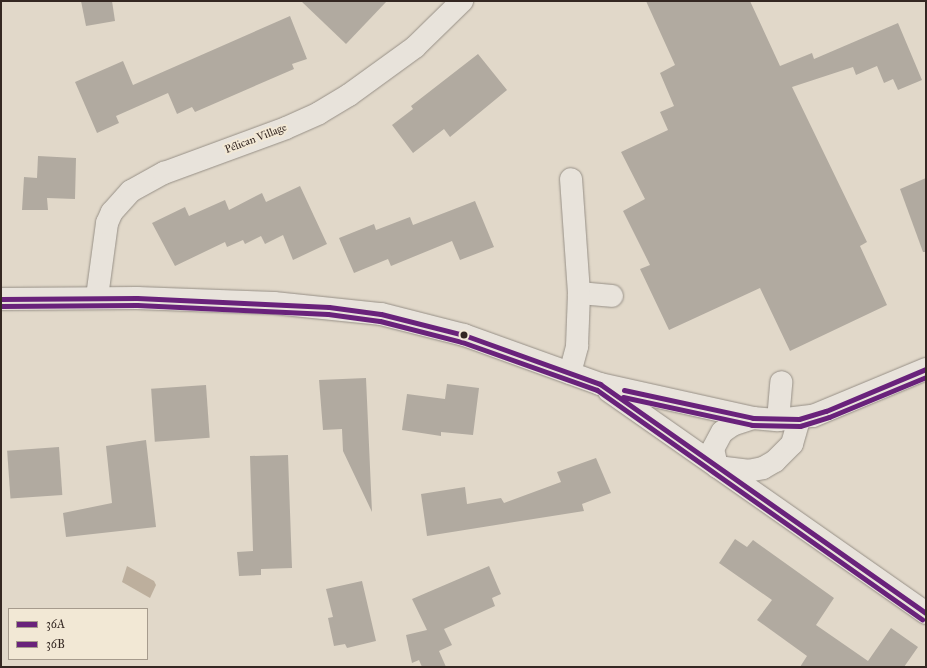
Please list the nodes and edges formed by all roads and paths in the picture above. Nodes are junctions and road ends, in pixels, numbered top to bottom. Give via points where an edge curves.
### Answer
1 (462, 1) edge
2 (571, 179) dead end
3 (579, 293) junction
4 (612, 296) dead end
5 (97, 297) junction
6 (1, 299) edge
7 (926, 369) edge
8 (570, 373) junction
9 (781, 382) dead end
10 (600, 384) junction
11 (753, 418) junction
12 (799, 419) junction
13 (778, 420) junction
14 (717, 468) junction
15 (926, 614) edge

1 - 5 street, Pélican Village via 415,47 349,95 319,113 286,128 164,173 131,191 112,212 107,223
2 - 3 street
3 - 4 street
3 - 8 street via 577,346
5 - 6 street
5 - 8 street via 274,303 381,314 464,335
7 - 12 street via 826,411
8 - 10 street
9 - 13 street
10 - 11 street
10 - 14 street
11 - 13 street
11 - 14 street via 734,424 722,432 713,449
12 - 13 street
12 - 14 street via 792,444 775,461 763,468 748,471
14 - 15 street

